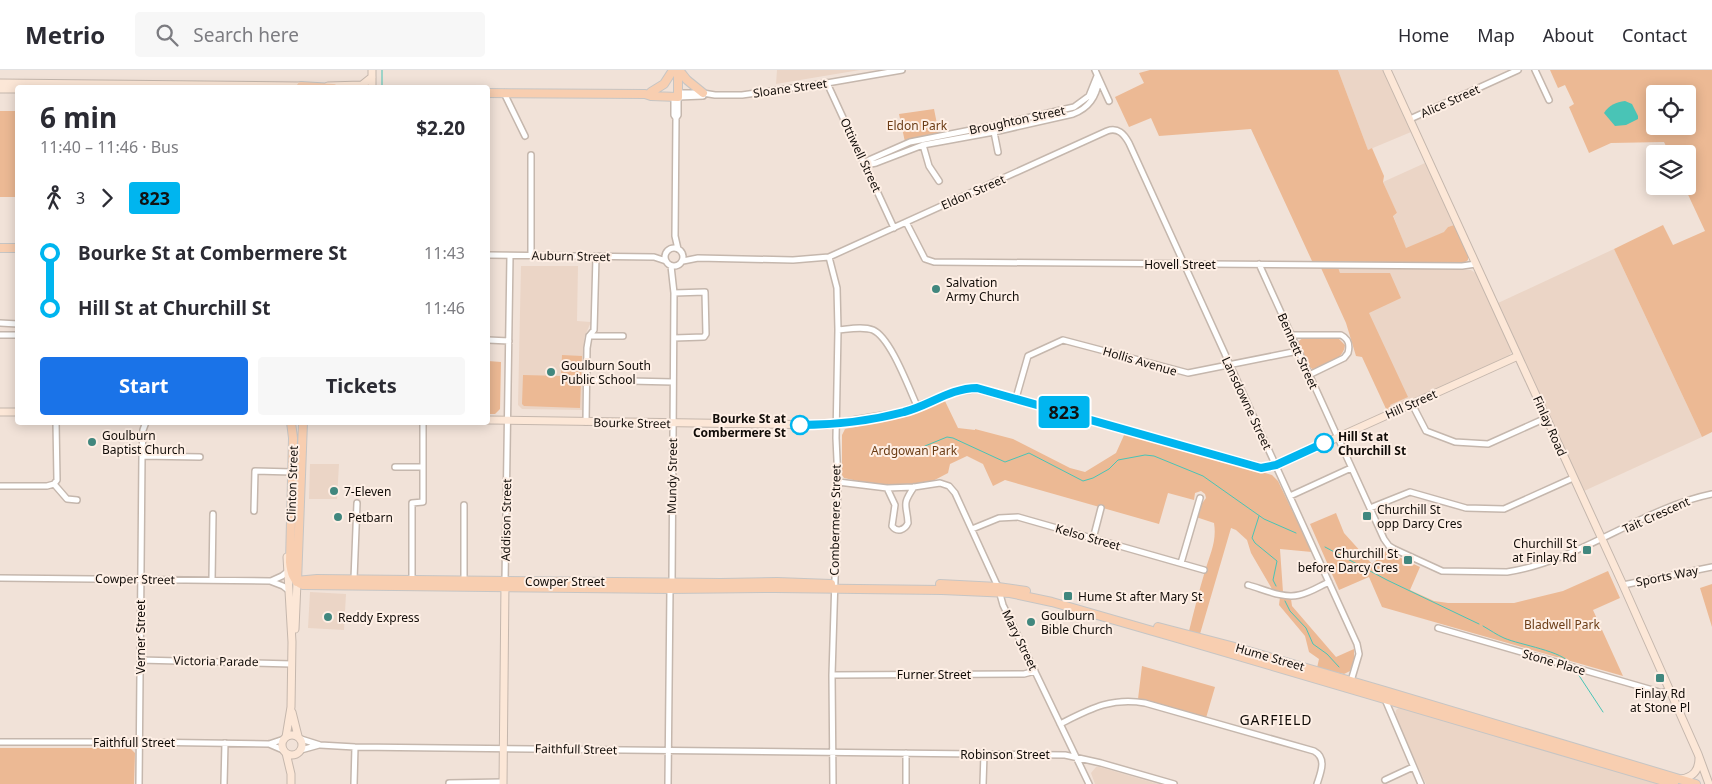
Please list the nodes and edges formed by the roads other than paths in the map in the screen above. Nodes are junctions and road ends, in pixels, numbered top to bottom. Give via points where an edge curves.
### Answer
1 (673, 70) edge
2 (678, 70) edge
3 (902, 70) edge
4 (1388, 70) edge
5 (1518, 70) edge
6 (1536, 70) edge
7 (372, 74) edge
8 (1097, 75) edge
9 (2, 81) edge
10 (827, 83) junction
11 (362, 85) edge
12 (15, 86) edge
13 (0, 89) edge
14 (490, 93) edge
15 (504, 93) junction
16 (648, 93) junction
17 (706, 94) junction
18 (676, 95) junction
19 (1549, 100) dead end
20 (1109, 101) dead end
21 (1410, 119) junction
22 (1117, 130) joint
23 (994, 132) junction
24 (525, 136) dead end
25 (923, 145) junction
26 (998, 152) dead end
27 (531, 155) dead end
28 (866, 165) junction
29 (939, 181) dead end
30 (906, 222) junction
31 (894, 228) junction
32 (675, 236) junction
33 (671, 248) junction
34 (0, 249) edge
35 (678, 249) junction
36 (15, 250) edge
37 (666, 254) junction
38 (683, 254) junction
39 (490, 256) edge
40 (510, 256) junction
41 (531, 256) junction
42 (596, 257) junction
43 (654, 257) junction
44 (829, 257) junction
45 (698, 258) junction
46 (666, 261) junction
47 (681, 263) junction
48 (1185, 264) junction
49 (1259, 264) junction
50 (1476, 264) junction
51 (671, 266) junction
52 (674, 279) junction
53 (674, 293) junction
54 (0, 324) edge
55 (15, 324) edge
56 (838, 330) junction
57 (0, 335) edge
58 (15, 335) edge
59 (1291, 335) junction
60 (589, 336) junction
61 (624, 336) dead end
62 (674, 338) junction
63 (490, 340) edge
64 (509, 341) junction
65 (1298, 351) junction
66 (1518, 356) junction
67 (1230, 365) junction
68 (1309, 375) junction
69 (587, 380) junction
70 (673, 382) junction
71 (1016, 398) junction
72 (1412, 404) junction
73 (918, 408) junction
74 (0, 412) edge
75 (15, 412) edge
76 (1546, 418) junction
77 (490, 420) edge
78 (508, 420) junction
79 (586, 422) junction
80 (673, 424) junction
81 (836, 424) junction
82 (56, 425) edge
83 (141, 425) edge
84 (145, 425) edge
85 (291, 425) edge
86 (303, 425) edge
87 (423, 425) edge
88 (143, 430) junction
89 (1338, 438) junction
90 (142, 456) junction
91 (200, 457) dead end
92 (1276, 465) junction
93 (395, 467) dead end
94 (423, 467) junction
95 (1351, 468) junction
96 (292, 472) junction
97 (1573, 478) junction
98 (838, 482) junction
99 (54, 484) junction
100 (0, 486) edge
101 (914, 487) junction
102 (887, 488) junction
103 (1712, 494) edge
104 (1290, 496) junction
105 (1200, 498) dead end
106 (76, 500) dead end
107 (300, 500) junction
108 (357, 503) dead end
109 (464, 505) dead end
110 (1101, 508) dead end
111 (1370, 508) junction
112 (254, 510) dead end
113 (213, 514) dead end
114 (972, 529) junction
115 (1093, 539) junction
116 (1602, 539) junction
117 (290, 545) junction
118 (1181, 564) junction
119 (1712, 567) edge
120 (1204, 570) dead end
121 (287, 572) junction
122 (0, 578) edge
123 (140, 579) junction
124 (354, 579) junction
125 (412, 579) junction
126 (212, 580) junction
127 (464, 580) junction
128 (270, 581) junction
129 (297, 581) junction
130 (316, 582) junction
131 (1329, 582) junction
132 (505, 583) junction
133 (671, 585) junction
134 (1248, 585) dead end
135 (1623, 585) junction
136 (834, 586) junction
137 (998, 589) junction
138 (288, 590) junction
139 (296, 607) junction
140 (290, 623) junction
141 (1438, 628) dead end
142 (292, 642) junction
143 (140, 660) junction
144 (292, 664) junction
145 (1035, 671) junction
146 (832, 674) junction
147 (1352, 681) junction
148 (1670, 690) junction
149 (1384, 694) junction
150 (291, 707) junction
151 (1060, 724) junction
152 (285, 738) junction
153 (299, 738) junction
154 (0, 742) edge
155 (139, 742) junction
156 (225, 743) junction
157 (269, 744) junction
158 (320, 745) junction
159 (355, 747) junction
160 (504, 748) junction
161 (669, 750) junction
162 (284, 751) junction
163 (299, 752) junction
164 (833, 752) junction
165 (906, 753) junction
166 (984, 754) junction
167 (1698, 754) junction
168 (1077, 757) junction
169 (1413, 767) junction
170 (291, 774) junction
171 (1385, 780) dead end
172 (449, 782) dead end
173 (1677, 782) edge
174 (503, 783) edge
175 (139, 784) edge
176 (224, 784) edge
177 (291, 784) edge
178 (354, 784) edge
179 (668, 784) edge
180 (833, 784) edge
181 (906, 784) edge
182 (983, 784) edge
183 (1089, 784) edge
184 (1174, 784) edge
185 (1317, 784) edge
186 (1421, 784) edge
187 (1696, 784) edge
188 (1709, 784) edge

1 - 16 main road via 664,84
1 - 18 main road
2 - 17 main road
2 - 18 main road
3 - 10 street, Sloane Street
4 - 21 street, Finlay Road
5 - 21 street, Alice Street
6 - 19 street
7 - 11 street
8 - 20 street
8 - 23 street, Broughton Street via 1094,99 1078,112
8 - 28 street, Broughton Street via 1089,96 1074,107 910,142 869,160
9 - 12 street
10 - 17 street, Sloane Street via 742,95
10 - 28 street, Ottiwell Street
12 - 13 street
14 - 15 main road, Sloane Street
15 - 16 main road, Sloane Street
15 - 24 street
16 - 18 main road, Sloane Street
17 - 18 street, Sloane Street
18 - 32 street
21 - 50 street, Finlay Road
22 - 30 street, Eldon Street via 1107,131
22 - 48 street, Lansdowne Street via 1128,141
23 - 25 street, Broughton Street
23 - 26 street, Broughton Street
25 - 28 street, Broughton Street
25 - 29 street via 929,166
27 - 41 street
28 - 31 street, Ottiwell Street
30 - 31 street, Eldon Street
30 - 48 street, Hovell Street via 922,255 929,262
31 - 44 street, Eldon Street
32 - 33 street
32 - 35 street
33 - 35 street
33 - 37 street
34 - 36 main road
35 - 38 street
37 - 43 street, Auburn Street
37 - 46 street
38 - 45 street
38 - 47 street
39 - 40 street, Auburn Street
40 - 41 street, Auburn Street
40 - 64 street, Addison Street
41 - 42 street, Auburn Street
42 - 43 street, Auburn Street
42 - 60 street via 594,330
43 - 46 street, Auburn Street
44 - 45 street via 793,260
44 - 56 street, Combermere Street via 837,288
45 - 47 street
46 - 51 street
47 - 51 street
47 - 52 street, Mundy Street
48 - 49 street, Hovell Street
48 - 67 street, Lansdowne Street
49 - 50 street, Hovell Street
49 - 59 street, Bennett Street
50 - 66 street, Finlay Road
51 - 52 street, Mundy Street
52 - 53 street, Mundy Street
53 - 62 street, Mundy Street
53 - 62 street via 705,292 706,334 698,338
54 - 55 street
56 - 73 street via 866,328 882,336
56 - 81 street, Combermere Street
57 - 58 street
59 - 65 street, Bennett Street
59 - 68 street via 1341,335 1348,342 1348,353 1344,358
60 - 61 street
60 - 69 street
62 - 70 street, Mundy Street
63 - 64 street
64 - 78 street, Addison Street
65 - 67 street, Hollis Avenue
65 - 68 street, Bennett Street
66 - 72 street, Hill Street
66 - 76 street, Finlay Road
67 - 71 street, Hollis Avenue via 1184,373 1063,340 1028,356
67 - 92 street, Lansdowne Street
68 - 89 street, Bennett Street
69 - 70 street
69 - 79 street
70 - 80 street, Mundy Street
71 - 73 street, Bourke Street via 969,388
71 - 92 street, Bourke Street via 1254,466
72 - 76 street via 1426,431 1464,443 1492,443
72 - 89 street, Hill Street
73 - 81 street, Bourke Street
74 - 75 street
76 - 97 street, Finlay Road
77 - 78 street, Bourke Street
78 - 79 street, Bourke Street
78 - 132 street, Addison Street
79 - 80 street, Bourke Street
80 - 81 street, Bourke Street
80 - 133 street, Mundy Street
81 - 98 street, Combermere Street
82 - 99 street via 57,480
83 - 88 street, Verner Street
84 - 88 street, Verner Street
85 - 96 main road, Clinton Street
86 - 107 main road, Clinton Street
87 - 94 street
88 - 90 street, Verner Street
89 - 92 street, Hill Street
89 - 95 street, Bennett Street
90 - 91 street
90 - 123 street, Verner Street
92 - 104 street, Lansdowne Street
93 - 94 street
94 - 125 street via 423,502 412,503
95 - 104 street
95 - 111 street, Bennett Street
96 - 112 street via 255,471
96 - 117 main road, Clinton Street
97 - 111 street via 1504,509 1466,508 1410,492
97 - 116 street, Finlay Road
98 - 102 street
98 - 136 street, Combermere Street
99 - 100 street
99 - 106 street via 67,499
101 - 102 street
101 - 102 street via 905,506 908,523 904,530 892,526 895,505
101 - 114 street, Mary Street via 940,483 949,486
103 - 116 street, Tait Crescent via 1680,502
104 - 131 street, Lansdowne Street
105 - 118 street
107 - 129 main road, Clinton Street
107 - 130 main road, Clinton Street via 302,570
108 - 124 street
109 - 127 street
110 - 115 street
111 - 116 street, Tait Crescent via 1386,544 1442,572 1516,571 1553,561
113 - 126 street
114 - 115 street, Kelso Street via 999,518 1018,517
114 - 137 street, Mary Street
115 - 118 street, Kelso Street
116 - 135 street, Finlay Road
117 - 121 street, Clinton Street
117 - 129 main road, Clinton Street via 291,569
118 - 120 street, Kelso Street
119 - 135 street, Sports Way
121 - 128 street, Cowper Street
121 - 138 street, Clinton Street
122 - 123 street, Cowper Street
123 - 126 street, Cowper Street
123 - 143 street, Verner Street
124 - 125 main road, Cowper Street
124 - 130 main road, Cowper Street
125 - 127 main road, Cowper Street
126 - 128 street, Cowper Street
127 - 132 main road, Cowper Street
128 - 138 street, Cowper Street
129 - 130 main road, Cowper Street
129 - 139 street, Clinton Street
129 - 140 street, Clinton Street via 293,589
130 - 132 main road, Cowper Street
130 - 139 street via 304,589
131 - 134 street via 1293,596
131 - 147 street, Lansdowne Street via 1359,650
132 - 133 main road, Cowper Street
132 - 160 street, Addison Street
133 - 136 main road, Cowper Street
133 - 161 street, Mundy Street
135 - 148 street, Finlay Road
136 - 137 main road, Hume Street
136 - 146 street, Combermere Street
137 - 145 street, Mary Street
137 - 147 main road, Hume Street via 1010,588 1052,597
137 - 149 main road, Hume Street
138 - 140 street, Clinton Street
139 - 142 street, Clinton Street
140 - 142 street, Clinton Street
141 - 148 street, Stone Place via 1656,692
142 - 144 street, Clinton Street
143 - 144 street, Victoria Parade
143 - 155 street, Verner Street
144 - 150 street, Clinton Street
145 - 146 street, Furner Street via 1024,674
145 - 151 street, Mary Street
146 - 164 street, Combermere Street
147 - 149 main road, Hume Street
148 - 167 street, Finlay Road
149 - 169 street
149 - 173 main road, Hume Street
150 - 152 street, Clinton Street
150 - 153 street, Clinton Street
151 - 168 street, Mary Street
151 - 185 street via 1107,703 1145,703 1319,754 1323,762
152 - 153 street via 292,734
152 - 157 street, Faithfull Street
152 - 162 street via 282,744
153 - 158 street, Faithfull Street
153 - 163 street via 303,745
154 - 155 street, Faithfull Street
155 - 156 street, Faithfull Street
155 - 175 street, Verner Street
156 - 157 street, Faithfull Street
156 - 176 street
157 - 162 street, Faithfull Street
158 - 159 street, Faithfull Street
158 - 163 street, Faithfull Street
159 - 160 street, Faithfull Street
159 - 178 street
160 - 161 street, Faithfull Street
160 - 174 street, Addison Street
161 - 164 street, Faithfull Street
161 - 179 street, Mundy Street
162 - 163 street via 291,756
162 - 170 street
163 - 170 street
164 - 165 street, Robinson Street
164 - 180 street, Combermere Street
165 - 166 street, Robinson Street
165 - 181 street
166 - 168 street, Robinson Street
166 - 182 street
167 - 173 street via 1699,765 1695,773
167 - 188 street, Finlay Road
168 - 183 street, Mary Street
168 - 184 street, Robinson Street
169 - 171 street
169 - 186 street
170 - 177 street
172 - 174 street
173 - 187 main road, Hume Street

